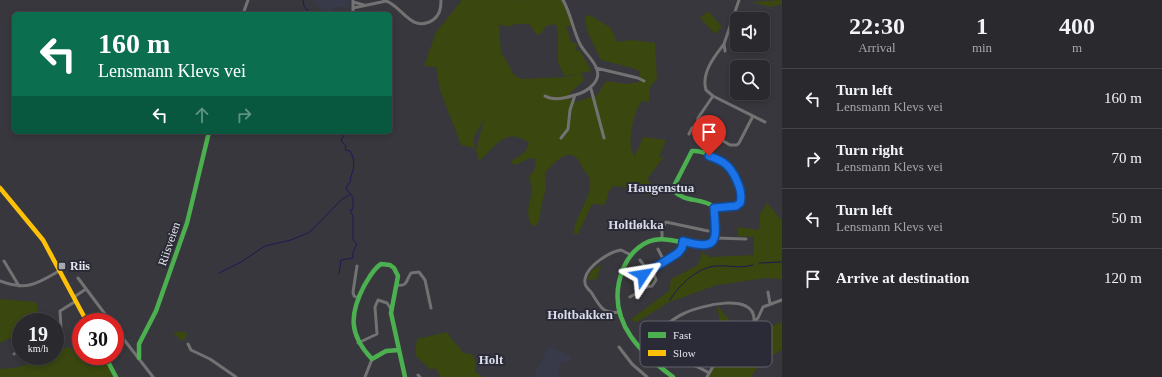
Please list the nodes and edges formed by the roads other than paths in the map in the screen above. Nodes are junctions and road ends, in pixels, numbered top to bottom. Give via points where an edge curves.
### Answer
1 (248, 0) edge
2 (441, 0) edge
3 (563, 0) edge
4 (739, 0) edge
5 (353, 1) edge
6 (364, 5) junction
7 (353, 8) junction
8 (244, 12) edge
9 (353, 12) edge
10 (724, 44) junction
11 (725, 51) dead end
12 (596, 68) junction
13 (644, 81) dead end
14 (591, 89) junction
15 (575, 95) junction
16 (545, 96) dead end
17 (713, 96) junction
18 (753, 116) junction
19 (765, 122) dead end
20 (697, 126) junction
21 (209, 134) edge
22 (689, 134) dead end
23 (560, 138) dead end
24 (604, 138) dead end
25 (0, 188) edge
26 (714, 208) junction
27 (708, 231) dead end
28 (662, 238) junction
29 (715, 238) junction
30 (746, 240) dead end
31 (683, 241) junction
32 (658, 250) dead end
33 (630, 255) junction
34 (640, 260) dead end
35 (4, 261) dead end
36 (664, 261) junction
37 (357, 266) dead end
38 (652, 269) junction
39 (60, 270) junction
40 (648, 271) junction
41 (78, 278) dead end
42 (0, 281) edge
43 (641, 283) junction
44 (397, 285) junction
45 (19, 286) junction
46 (86, 289) junction
47 (768, 292) dead end
48 (630, 297) dead end
49 (358, 298) junction
50 (76, 299) junction
51 (782, 300) edge
52 (770, 304) junction
53 (431, 308) dead end
54 (391, 309) junction
55 (619, 312) junction
56 (60, 313) edge
57 (83, 313) edge
58 (104, 313) edge
59 (672, 321) edge
60 (754, 321) joint
61 (124, 339) edge
62 (358, 343) junction
63 (188, 344) dead end
64 (619, 347) dead end
65 (399, 350) junction
66 (640, 351) edge
67 (139, 358) junction
68 (372, 359) junction
69 (110, 365) edge
70 (659, 367) edge
71 (696, 367) edge
72 (712, 367) edge
73 (642, 373) junction
74 (709, 373) junction
75 (116, 377) edge
76 (153, 377) edge
77 (236, 377) edge
78 (365, 377) edge
79 (405, 377) edge
80 (639, 377) edge
81 (648, 377) edge
82 (673, 377) edge
83 (707, 377) edge

1 - 8 street
2 - 6 street via 438,15 423,23 415,23 408,19 386,1
3 - 12 street via 571,14 579,42
4 - 10 street
5 - 6 street
5 - 7 street
6 - 7 street
7 - 9 street
10 - 11 street
10 - 17 street via 713,58 704,81 706,90
12 - 13 street
12 - 14 street
14 - 15 street
14 - 24 street
15 - 16 street via 560,98
15 - 23 street via 568,128
17 - 18 street
17 - 20 street via 698,118
18 - 19 street
18 - 20 street via 739,143 734,145
20 - 22 street via 692,128
21 - 67 main road, Riisveien via 186,226 156,311 139,344
25 - 39 main road via 38,232
26 - 26 main road via 738,205 742,197 740,186 724,162 699,151 692,151 674,186 674,191 679,196 708,202
26 - 29 main road
27 - 28 street via 666,222 662,228
28 - 31 main road
28 - 33 main road via 646,243
29 - 30 street
29 - 31 main road via 704,246
31 - 36 street via 681,250
32 - 36 street
33 - 55 main road via 618,284
33 - 55 street via 621,250 613,253 590,269 584,280 600,308 608,313
34 - 40 street
35 - 45 street
36 - 38 street
37 - 49 street via 353,292
38 - 40 street
38 - 43 street via 654,285 646,287
39 - 45 street via 32,286
39 - 50 main road
40 - 43 street via 642,276
41 - 46 street
42 - 45 street
43 - 48 street via 637,293
44 - 49 main road via 398,276 394,268 381,264 372,272
44 - 53 street via 403,286 412,273 419,272 424,280
44 - 54 main road
46 - 50 street
46 - 58 street
47 - 52 street
49 - 62 main road via 353,314
50 - 56 street
50 - 57 main road
51 - 52 street
52 - 60 street via 763,307
54 - 62 street via 387,303 378,300 375,307 377,334
54 - 65 main road
55 - 66 main road via 627,333
59 - 60 street via 689,311 732,302 741,303 748,308 754,315
61 - 67 street
62 - 68 main road
63 - 77 street via 190,350 210,359
64 - 73 street
65 - 68 main road via 386,351
65 - 79 main road
67 - 76 street
68 - 78 street
69 - 75 main road
70 - 82 main road
71 - 74 street
72 - 74 street
73 - 80 street
73 - 81 street
74 - 83 street

